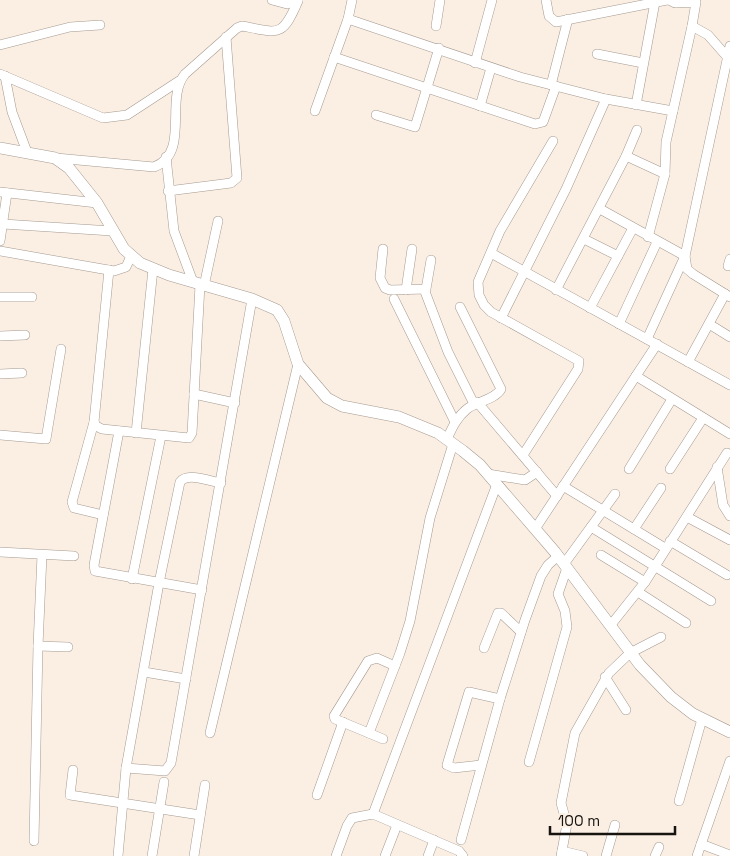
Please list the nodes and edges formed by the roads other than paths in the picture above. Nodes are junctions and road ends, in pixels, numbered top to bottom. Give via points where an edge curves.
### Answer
1 (272, 0) edge
2 (298, 0) edge
3 (352, 0) edge
4 (440, 0) edge
5 (492, 0) edge
6 (546, 0) edge
7 (668, 0) edge
8 (656, 2) junction
9 (348, 19) junction
10 (568, 19) junction
11 (100, 25) dead end
12 (436, 26) dead end
13 (692, 26) junction
14 (226, 37) junction
15 (0, 46) edge
16 (730, 46) edge
17 (439, 48) junction
18 (597, 54) dead end
19 (334, 57) junction
20 (729, 59) edge
21 (475, 63) junction
22 (643, 63) junction
23 (491, 68) junction
24 (2, 75) edge
25 (179, 81) junction
26 (553, 85) junction
27 (427, 88) junction
28 (606, 99) junction
29 (636, 104) junction
30 (480, 106) junction
31 (315, 111) dead end
32 (673, 111) junction
33 (376, 115) dead end
34 (637, 130) dead end
35 (552, 142) dead end
36 (0, 148) edge
37 (27, 152) junction
38 (626, 156) junction
39 (166, 157) junction
40 (55, 158) junction
41 (665, 174) junction
42 (168, 191) junction
43 (3, 192) edge
44 (97, 203) junction
45 (600, 209) junction
46 (218, 221) dead end
47 (3, 224) junction
48 (632, 228) junction
49 (112, 231) junction
50 (648, 237) junction
51 (584, 239) junction
52 (0, 241) edge
53 (657, 242) junction
54 (383, 249) dead end
55 (412, 249) dead end
56 (0, 251) edge
57 (491, 253) junction
58 (131, 256) junction
59 (618, 256) junction
60 (685, 256) junction
61 (431, 260) dead end
62 (153, 269) junction
63 (109, 270) junction
64 (526, 272) junction
65 (199, 284) junction
66 (406, 290) junction
67 (424, 290) junction
68 (556, 290) junction
69 (728, 294) edge
70 (0, 297) edge
71 (32, 298) dead end
72 (252, 299) junction
73 (394, 299) dead end
74 (460, 307) dead end
75 (590, 308) junction
76 (501, 318) junction
77 (619, 324) junction
78 (709, 324) junction
79 (25, 335) dead end
80 (0, 336) edge
81 (730, 337) edge
82 (647, 339) junction
83 (657, 344) junction
84 (61, 350) dead end
85 (688, 362) junction
86 (298, 364) junction
87 (22, 373) dead end
88 (0, 374) edge
89 (636, 376) junction
90 (730, 384) edge
91 (194, 394) junction
92 (672, 399) junction
93 (235, 403) junction
94 (476, 403) junction
95 (703, 418) junction
96 (94, 422) junction
97 (456, 422) junction
98 (120, 431) junction
99 (136, 433) junction
100 (730, 434) edge
101 (0, 436) edge
102 (161, 436) junction
103 (450, 442) junction
104 (727, 453) dead end
105 (522, 455) junction
106 (717, 467) junction
107 (629, 469) dead end
108 (670, 469) dead end
109 (537, 472) junction
110 (488, 474) junction
111 (221, 483) junction
112 (497, 484) junction
113 (563, 486) junction
114 (661, 488) dead end
115 (615, 494) dead end
116 (557, 496) junction
117 (603, 510) junction
118 (104, 515) junction
119 (730, 516) edge
120 (686, 517) junction
121 (591, 527) junction
122 (535, 529) junction
123 (634, 529) junction
124 (730, 540) edge
125 (668, 544) junction
126 (0, 552) edge
127 (601, 554) dead end
128 (42, 555) junction
129 (74, 556) dead end
130 (563, 563) junction
131 (654, 567) junction
132 (727, 575) dead end
133 (132, 579) junction
134 (645, 582) junction
135 (159, 583) junction
136 (202, 590) junction
137 (638, 592) junction
138 (711, 601) dead end
139 (686, 623) dead end
140 (610, 626) junction
141 (521, 632) junction
142 (661, 637) dead end
143 (38, 646) junction
144 (68, 647) dead end
145 (484, 648) dead end
146 (630, 653) junction
147 (395, 666) junction
148 (144, 672) junction
149 (605, 677) junction
150 (186, 679) junction
151 (500, 699) junction
152 (626, 710) dead end
153 (702, 719) junction
154 (343, 722) junction
155 (730, 732) edge
156 (210, 733) dead end
157 (369, 733) junction
158 (383, 739) dead end
159 (730, 761) edge
160 (529, 762) dead end
161 (482, 764) junction
162 (126, 768) junction
163 (73, 770) dead end
164 (164, 782) dead end
165 (205, 786) dead end
166 (317, 795) dead end
167 (679, 801) dead end
168 (123, 803) junction
169 (160, 809) junction
170 (373, 814) junction
171 (200, 815) junction
172 (398, 825) junction
173 (615, 825) dead end
174 (434, 840) junction
175 (461, 840) dead end
176 (34, 841) dead end
177 (701, 844) junction
178 (561, 854) edge
179 (730, 855) edge
180 (118, 856) edge
181 (152, 856) edge
182 (194, 856) edge
183 (336, 856) edge
184 (385, 856) edge
185 (428, 856) edge
186 (463, 856) edge
187 (583, 856) edge
188 (606, 856) edge
189 (697, 856) edge

1 - 2 street via 288,4
2 - 14 street via 284,28 242,26
3 - 9 street
4 - 12 street
5 - 21 street
6 - 10 street via 552,20
7 - 8 street
7 - 13 street via 696,2
8 - 10 street
8 - 22 street
9 - 17 street
9 - 19 street
10 - 26 street
11 - 15 street via 70,27
13 - 20 street via 708,35
13 - 32 street
14 - 25 street
14 - 42 street via 237,178 231,183
16 - 20 street
17 - 21 street
17 - 27 street
18 - 22 street
19 - 27 street
19 - 31 street
20 - 60 street
21 - 23 street
22 - 29 street
23 - 26 street
23 - 30 street
24 - 25 street via 104,118 127,115
24 - 37 street
25 - 39 street via 176,134
26 - 28 street
26 - 30 street via 543,122 539,125
27 - 30 street
27 - 33 street via 415,127
28 - 29 street
28 - 64 street
29 - 32 street
32 - 41 street via 666,142
34 - 38 street
35 - 57 street
36 - 37 main road
37 - 40 main road
38 - 41 street
38 - 45 street
39 - 40 street via 154,167
39 - 42 street
40 - 44 main road via 69,168
41 - 50 street
42 - 65 street via 174,231
43 - 44 street
43 - 47 street
44 - 49 main road
45 - 48 street
45 - 51 street
46 - 65 street
47 - 49 street
47 - 52 street
48 - 50 street
48 - 59 street
49 - 58 main road
50 - 53 street
51 - 59 street
51 - 68 street
53 - 60 street
53 - 77 street
54 - 66 street via 382,284 390,290
55 - 66 street
56 - 63 street
57 - 64 street
57 - 76 street via 478,282 479,295 484,305
58 - 62 main road
58 - 63 street via 122,270
59 - 75 street
60 - 69 street via 687,269
60 - 82 street
61 - 67 street
62 - 65 main road
62 - 99 street
63 - 96 street
64 - 68 street
64 - 76 street
65 - 72 main road
65 - 91 street
66 - 67 street
67 - 94 street via 448,352
68 - 75 street
69 - 78 street
70 - 71 street
72 - 86 main road via 273,307 280,314
72 - 93 street
73 - 97 street
74 - 94 street via 500,386 500,392
75 - 77 street
76 - 105 street via 576,359 580,365
77 - 82 street
78 - 81 street
78 - 85 street
79 - 80 street
82 - 83 street
83 - 85 street
83 - 89 street
84 - 101 street via 46,439
85 - 90 street
86 - 103 main road via 327,398 342,406 399,417 438,433
86 - 156 street
87 - 88 street
89 - 92 street
89 - 113 street
91 - 93 street
91 - 102 street via 189,438
92 - 95 street
92 - 107 street
93 - 111 street
94 - 97 street
94 - 105 street
95 - 100 street
95 - 108 street
96 - 98 street via 96,426
96 - 118 street via 72,502 74,508
97 - 103 street
98 - 99 street
98 - 118 street
99 - 102 street
102 - 133 street
103 - 110 main road
103 - 147 street via 430,518 414,606
104 - 106 street
105 - 109 street
106 - 119 street via 723,505
106 - 120 street
109 - 110 street via 525,480
109 - 116 street
110 - 112 main road
111 - 135 street via 189,477 180,482
111 - 136 street
112 - 122 main road
112 - 170 street
113 - 116 street
113 - 117 street
114 - 123 street
115 - 117 street
116 - 122 street
117 - 121 street
117 - 123 street
118 - 133 street via 95,571
120 - 124 street
120 - 125 street
121 - 130 street
121 - 131 street
122 - 130 main road
123 - 125 street
125 - 131 street
125 - 132 street
126 - 128 street
127 - 134 street
128 - 129 street
128 - 143 street
130 - 140 main road
130 - 141 street via 548,565 541,576
130 - 160 street via 558,594 567,627
131 - 134 street
131 - 138 street
133 - 135 street
134 - 137 street
135 - 136 street
135 - 148 street
136 - 150 street
137 - 139 street
137 - 140 street
140 - 146 main road
141 - 145 street via 498,613
141 - 151 street
142 - 146 street
143 - 144 street
143 - 176 street
146 - 149 street
146 - 153 main road via 671,697
147 - 154 street via 377,658 368,661 335,712 335,719
147 - 157 street
148 - 150 street
148 - 162 street
149 - 152 street
149 - 178 street via 581,720 572,744 561,803 567,824
150 - 162 street via 169,768 159,772
151 - 161 street
151 - 161 street via 469,692 447,765 454,768
153 - 155 main road
153 - 167 street
154 - 157 street
154 - 166 street
157 - 158 street
159 - 177 street
161 - 175 street
162 - 168 street
163 - 168 street via 70,795
164 - 169 street
165 - 171 street
168 - 169 street
168 - 180 street
169 - 171 street
169 - 181 street
170 - 172 street
170 - 183 street via 352,818
171 - 182 street
172 - 174 street
172 - 184 street
173 - 188 street
174 - 185 street
174 - 186 street
177 - 179 street
177 - 189 street
178 - 187 street

